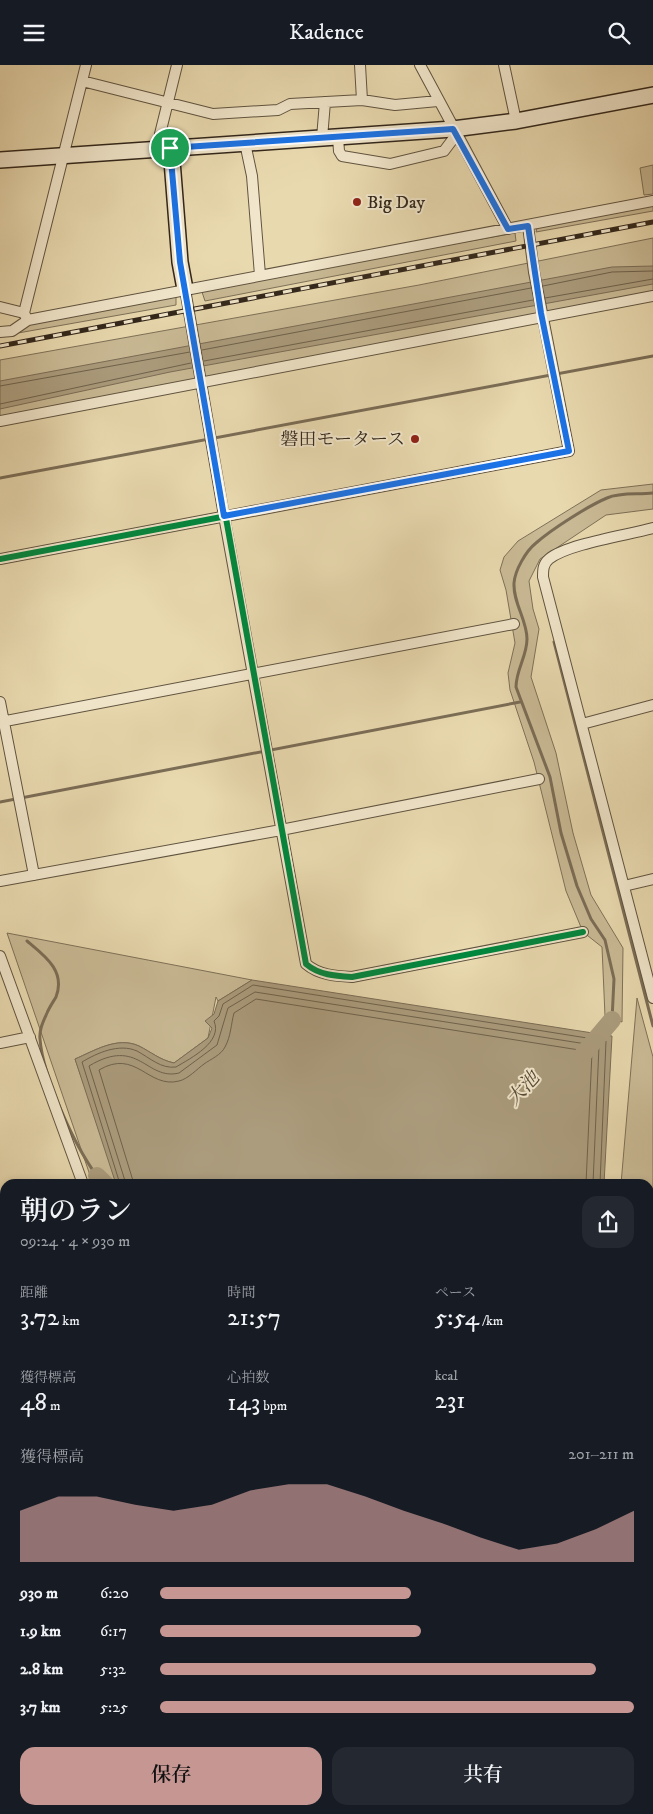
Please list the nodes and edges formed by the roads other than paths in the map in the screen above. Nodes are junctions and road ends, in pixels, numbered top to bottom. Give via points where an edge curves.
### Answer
1 (86, 65) edge
2 (177, 65) edge
3 (360, 65) edge
4 (420, 65) edge
5 (504, 65) edge
6 (82, 81) junction
7 (653, 95) edge
8 (362, 99) junction
9 (438, 101) junction
10 (168, 102) junction
11 (326, 102) junction
12 (516, 121) junction
13 (454, 132) junction
14 (322, 138) junction
15 (338, 138) junction
16 (245, 143) junction
17 (165, 149) junction
18 (62, 156) junction
19 (0, 159) edge
20 (653, 201) edge
21 (528, 226) junction
22 (508, 229) junction
23 (260, 275) junction
24 (185, 289) junction
25 (653, 296) edge
26 (0, 307) edge
27 (542, 315) junction
28 (26, 316) junction
29 (0, 332) edge
30 (202, 380) junction
31 (0, 421) edge
32 (224, 516) junction
33 (653, 528) edge
34 (0, 559) edge
35 (514, 624) dead end
36 (253, 674) junction
37 (0, 702) edge
38 (653, 705) edge
39 (2, 722) edge
40 (582, 724) junction
41 (539, 779) dead end
42 (281, 830) junction
43 (34, 875) junction
44 (653, 879) edge
45 (0, 881) edge
46 (624, 887) junction
47 (583, 932) dead end
48 (0, 956) edge
49 (653, 998) edge
50 (30, 1037) junction
51 (0, 1043) edge
52 (81, 1179) edge

1 - 6 street
2 - 10 street
3 - 8 street
4 - 9 street
5 - 12 street
6 - 10 street
6 - 18 street
7 - 12 street
8 - 9 street via 395,105
8 - 11 street
9 - 13 street
10 - 11 street via 213,113 278,110 290,104
10 - 17 street via 160,134
11 - 14 street
12 - 13 street
13 - 15 street
13 - 15 street via 444,151 390,164 342,155
13 - 22 street
14 - 15 street
14 - 16 street
16 - 17 street
16 - 23 street via 252,176
17 - 18 street
17 - 24 street
18 - 19 street
18 - 28 street
20 - 21 street
21 - 22 street
21 - 27 street
22 - 23 street
23 - 24 street
24 - 28 street
24 - 30 street
25 - 27 street
26 - 28 street
27 - 30 street
27 - 32 street via 569,451
28 - 29 street via 12,331
30 - 31 street
30 - 32 street
32 - 34 street
32 - 36 street
33 - 40 street via 569,550 543,566 543,577
35 - 36 street
36 - 39 street
36 - 42 street
37 - 39 street
38 - 40 street
39 - 43 street
40 - 46 street
41 - 42 street
42 - 43 street
42 - 47 street via 306,964 314,971 352,977
43 - 45 street
44 - 46 street
46 - 49 street
48 - 50 street
50 - 51 street
50 - 52 street

